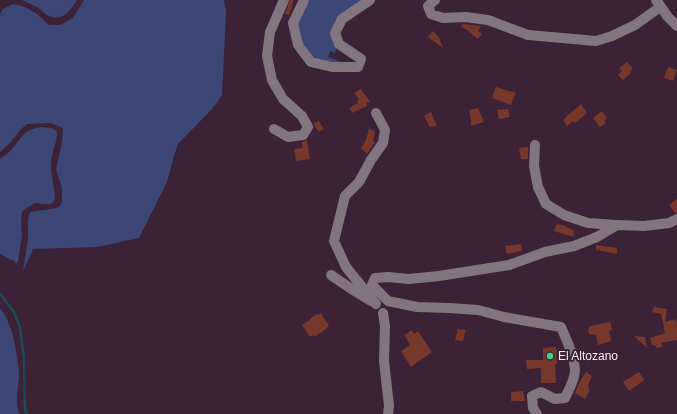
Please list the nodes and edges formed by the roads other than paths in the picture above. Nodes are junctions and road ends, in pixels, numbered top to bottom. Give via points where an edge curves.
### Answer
1 (284, 0) edge
2 (304, 0) edge
3 (370, 0) edge
4 (435, 0) edge
5 (658, 4) edge
6 (677, 26) edge
7 (376, 113) dead end
8 (274, 129) dead end
9 (535, 145) dead end
10 (677, 219) edge
11 (617, 225) junction
12 (331, 275) dead end
13 (388, 300) junction
14 (376, 304) junction
15 (384, 313) dead end
16 (388, 414) edge
17 (537, 414) edge

1 - 8 street via 270,32 267,56 272,80 283,99 302,116 308,127 303,135 288,137
2 - 3 street via 293,23 298,45 311,62 332,67 358,67 361,59 339,44 335,32 342,20
4 - 5 street via 428,6 431,14 443,18 466,17 488,20 528,35 596,41 635,24
5 - 6 street
7 - 14 street via 385,130 383,143 359,182 345,196 334,241 346,267
9 - 11 street via 534,166 538,187 546,204 564,215 588,223
10 - 11 street via 669,223 644,226
11 - 13 street via 597,237 574,246 545,252 509,265 409,279 375,278 372,285
12 - 14 street
13 - 14 street via 384,306
13 - 17 street via 417,307 478,310 561,327 572,353 575,372 565,398 555,399 541,392 532,396 533,408
15 - 16 street

